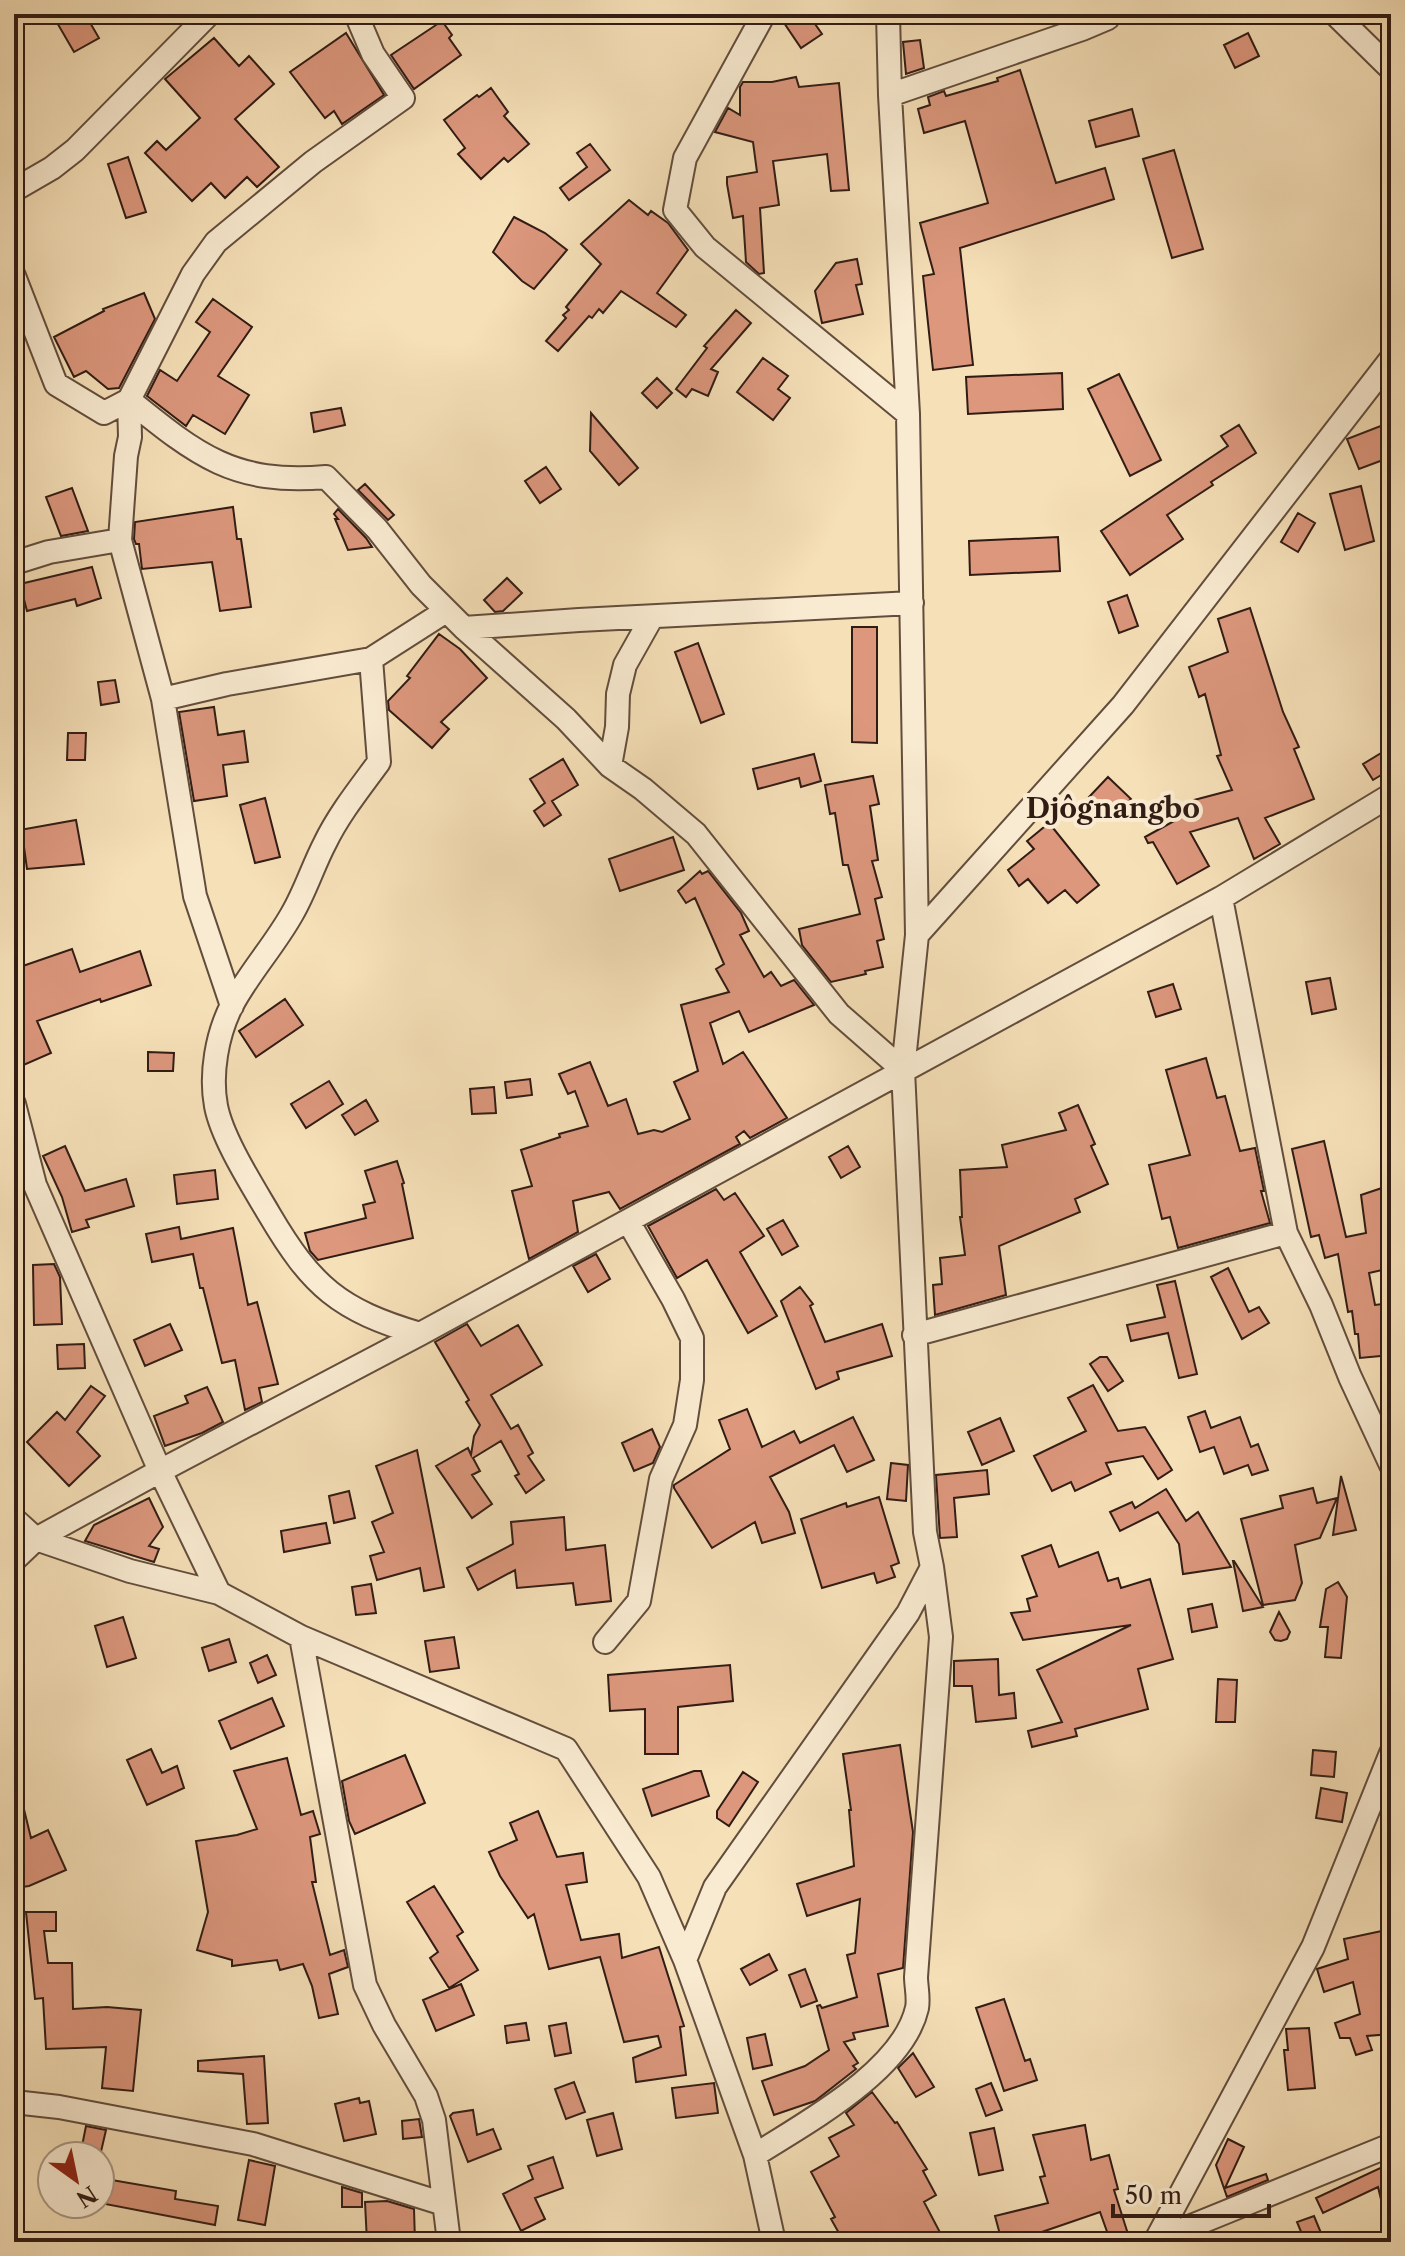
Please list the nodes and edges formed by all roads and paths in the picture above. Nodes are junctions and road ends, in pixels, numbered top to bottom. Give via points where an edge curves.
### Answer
1 (209, 14) edge
2 (356, 14) edge
3 (764, 14) edge
4 (888, 14) edge
5 (1110, 14) edge
6 (1335, 14) edge
7 (1391, 69) edge
8 (890, 95) junction
9 (14, 190) edge
10 (14, 276) edge
11 (1391, 359) edge
12 (129, 400) junction
13 (908, 414) junction
14 (120, 540) junction
15 (14, 563) edge
16 (912, 603) junction
17 (446, 611) junction
18 (652, 617) junction
19 (464, 628) junction
20 (371, 659) junction
21 (163, 699) junction
22 (610, 766) junction
23 (1391, 795) edge
24 (1221, 898) junction
25 (917, 935) junction
26 (232, 1006) junction
27 (903, 1070) junction
28 (14, 1104) edge
29 (628, 1221) junction
30 (1286, 1233) junction
31 (420, 1334) junction
32 (914, 1335) junction
33 (1391, 1465) edge
34 (160, 1471) junction
35 (14, 1519) edge
36 (36, 1539) junction
37 (14, 1560) edge
38 (932, 1567) junction
39 (219, 1593) junction
40 (301, 1637) junction
41 (605, 1642) dead end
42 (1391, 1753) edge
43 (685, 1960) junction
44 (14, 2102) edge
45 (1391, 2145) edge
46 (755, 2155) junction
47 (444, 2204) junction
48 (1157, 2241) edge
49 (449, 2242) edge
50 (774, 2242) edge

1 - 9 street via 75,150
2 - 12 street via 373,54 403,98 313,162 216,242 193,274
3 - 13 street via 685,158 675,210 705,247
4 - 8 street
5 - 8 street via 1082,29
6 - 7 street
8 - 13 street
10 - 12 street via 56,384 104,413
11 - 25 street via 1123,705
12 - 14 street
12 - 17 street via 188,447 237,472 287,480 326,477
13 - 16 street
14 - 15 street
14 - 21 street
16 - 18 street
16 - 25 street
17 - 19 street
17 - 20 street
18 - 19 street
18 - 22 street via 625,665
19 - 22 street
20 - 21 street
20 - 26 street via 379,762 334,827 292,914
21 - 26 street via 195,896
22 - 27 street via 696,834 839,1014
23 - 24 street
24 - 27 street
24 - 30 street
25 - 27 street
26 - 31 street via 214,1074 216,1107 249,1181 311,1276 338,1300 375,1321
27 - 29 street
27 - 32 street
28 - 34 street via 35,1185
29 - 31 street
29 - 41 street via 692,1338 692,1380 685,1425 661,1479 639,1601
30 - 32 street
30 - 33 street
31 - 34 street
32 - 38 street via 925,1532
34 - 36 street
34 - 39 street
35 - 36 street
36 - 37 street
36 - 39 street via 130,1571
38 - 43 street via 908,1613 715,1887
38 - 46 street via 941,1637 917,2007 882,2066 841,2100
39 - 40 street
40 - 43 street via 566,1749 649,1877
40 - 47 street via 365,1985 426,2096
42 - 48 street via 1313,1947
43 - 46 street
44 - 47 street via 253,2144
45 - 48 street
46 - 50 street
47 - 49 street

